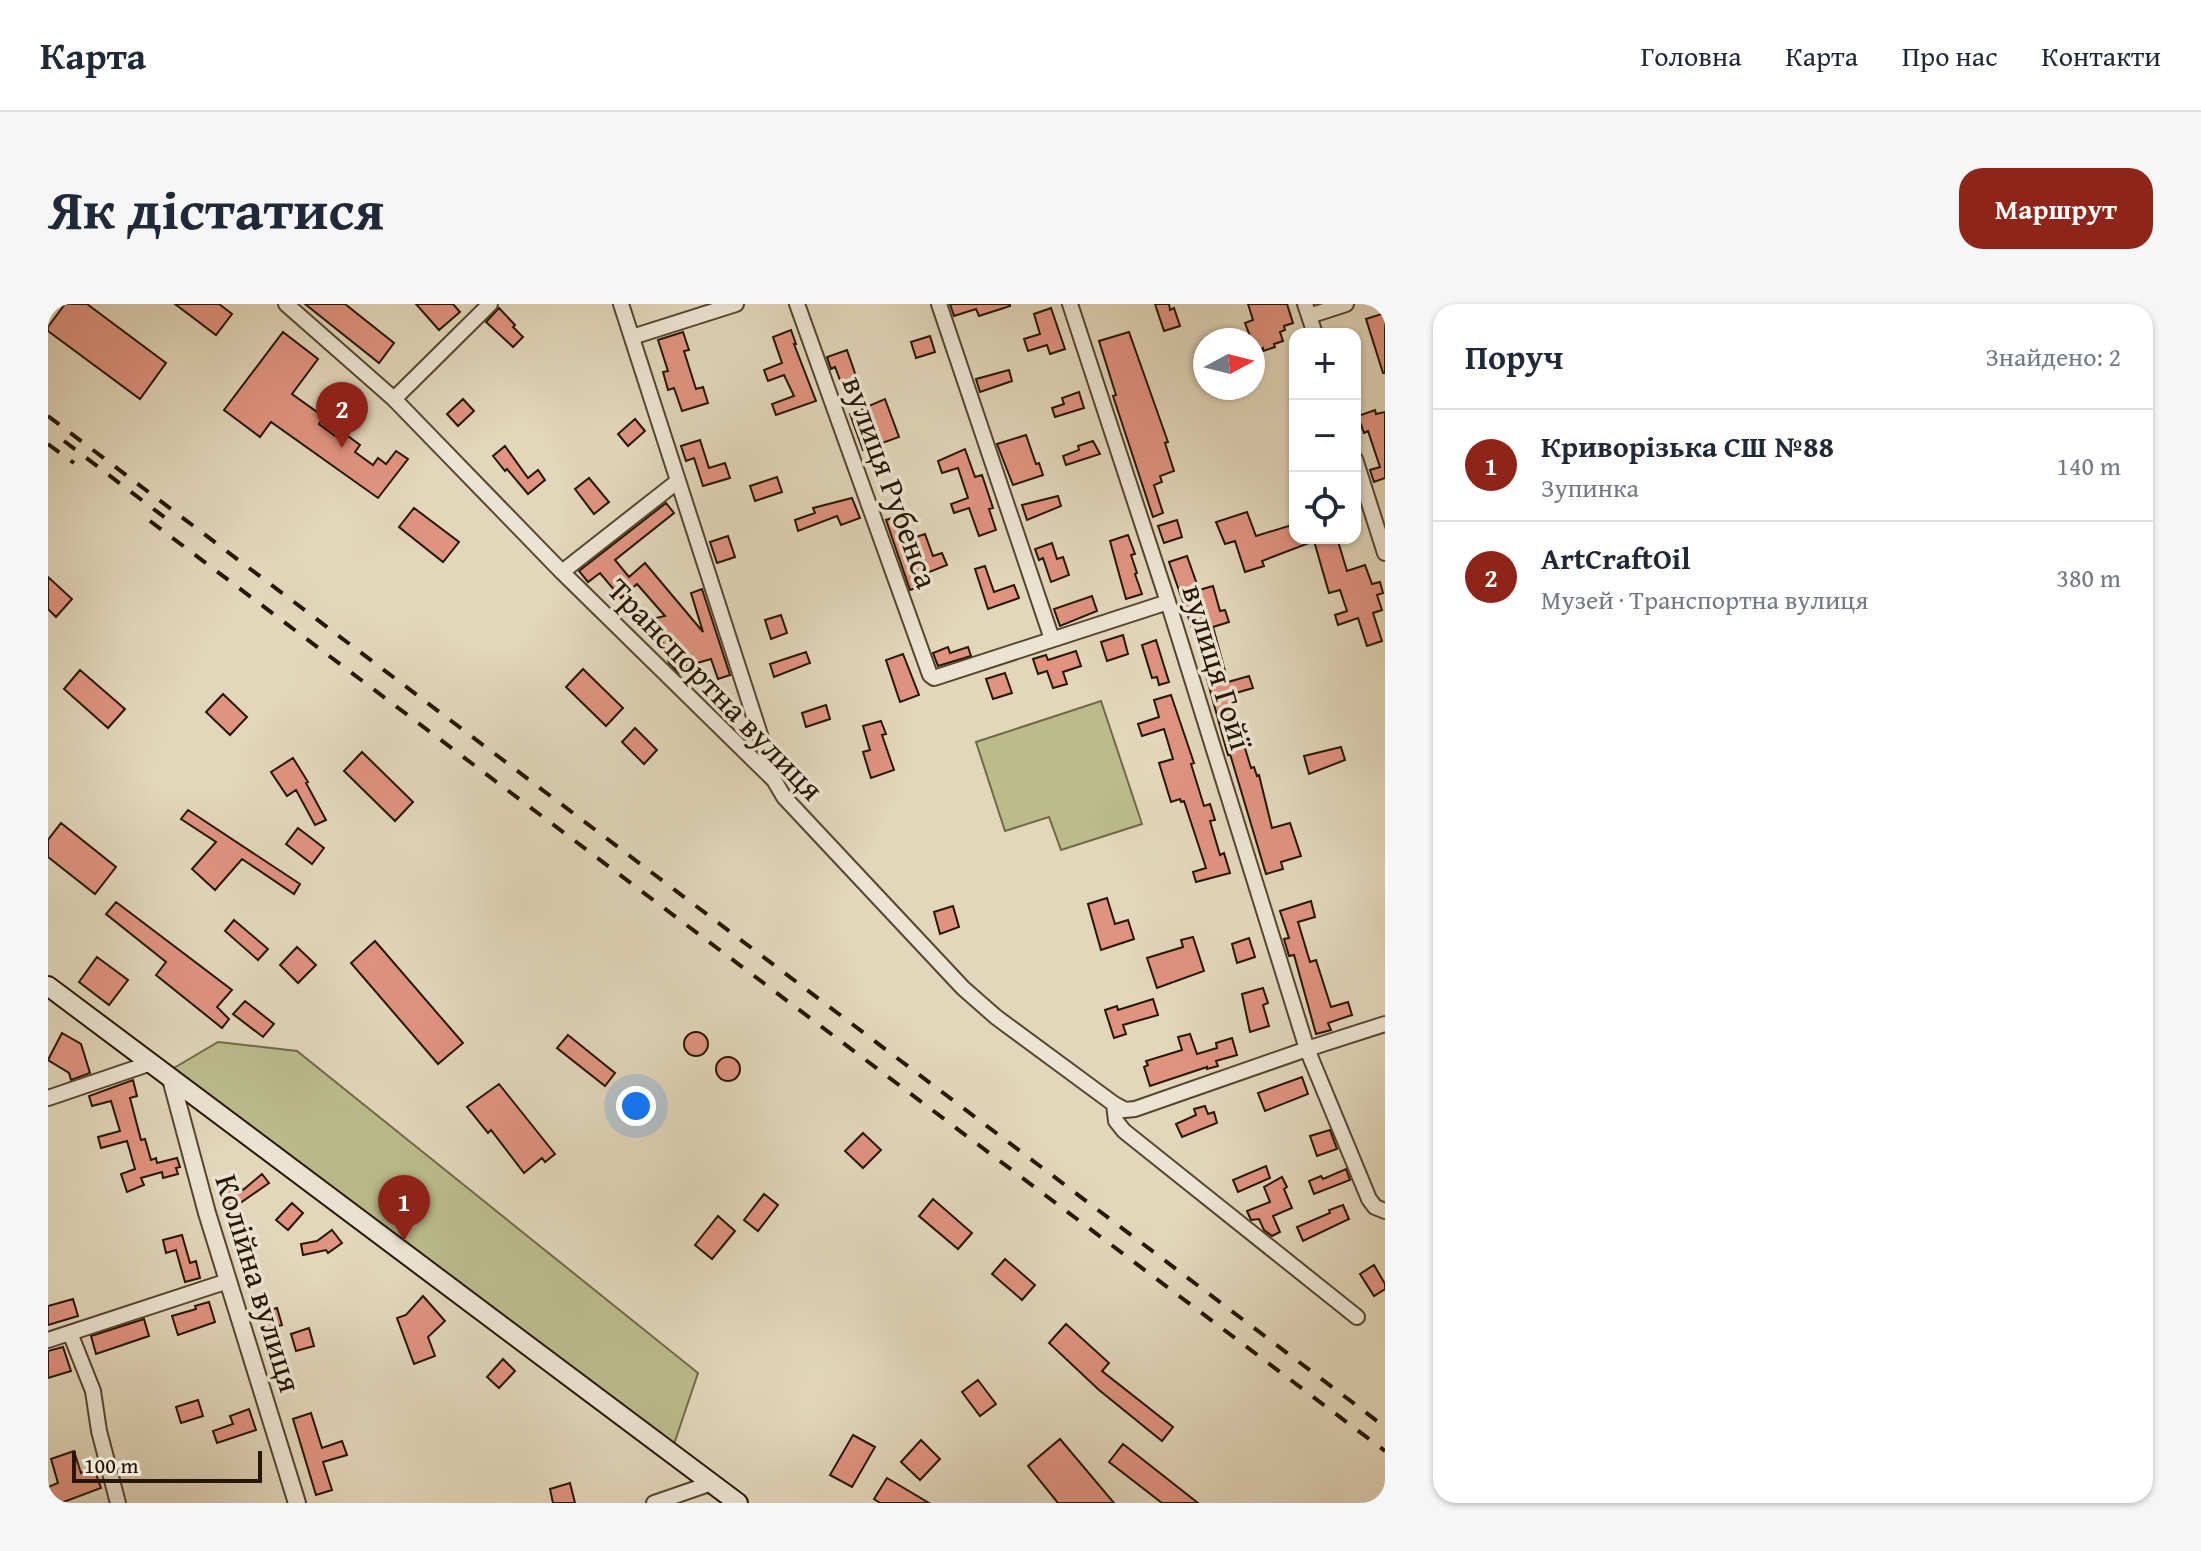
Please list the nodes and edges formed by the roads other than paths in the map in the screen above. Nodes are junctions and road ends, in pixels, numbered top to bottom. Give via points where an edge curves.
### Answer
1 (286, 304) edge
2 (490, 304) edge
3 (621, 304) edge
4 (736, 304) edge
5 (797, 304) edge
6 (939, 304) edge
7 (1070, 304) edge
8 (1346, 304) edge
9 (1307, 310) edge
10 (632, 337) junction
11 (394, 399) junction
12 (1359, 472) edge
13 (678, 481) junction
14 (1385, 553) edge
15 (562, 572) junction
16 (1168, 602) junction
17 (1052, 639) junction
18 (774, 780) junction
19 (48, 986) edge
20 (1385, 1024) edge
21 (1307, 1049) junction
22 (151, 1063) junction
23 (171, 1079) junction
24 (48, 1098) edge
25 (1114, 1104) junction
26 (1385, 1211) edge
27 (228, 1281) junction
28 (1357, 1317) dead end
29 (70, 1333) junction
30 (48, 1340) edge
31 (712, 1483) junction
32 (118, 1503) edge
33 (297, 1503) edge
34 (654, 1503) edge
35 (738, 1503) edge

1 - 11 street, Транспортна вулиця
2 - 11 street
3 - 10 street
4 - 10 street
5 - 17 street, вулиця Рубенса via 930,675 934,678
6 - 17 street
7 - 16 street, вулиця Гойї
8 - 9 street
10 - 13 street
11 - 15 street, Транспортна вулиця
12 - 14 street
13 - 15 street
13 - 18 street
15 - 18 street, Транспортна вулиця
16 - 17 street
16 - 21 street, вулиця Гойї
18 - 25 street, Транспортна вулиця via 784,797 963,988
19 - 22 main road
20 - 21 street
21 - 25 street via 1135,1109
21 - 26 street, вулиця Гойї via 1369,1199
22 - 23 main road
22 - 24 street
23 - 27 street, Колійна вулиця
23 - 31 main road
25 - 28 street, Транспортна вулиця via 1116,1121 1124,1131
27 - 29 street
27 - 33 street, Колійна вулиця
29 - 30 street
29 - 32 street via 93,1391
31 - 34 street
31 - 35 main road

